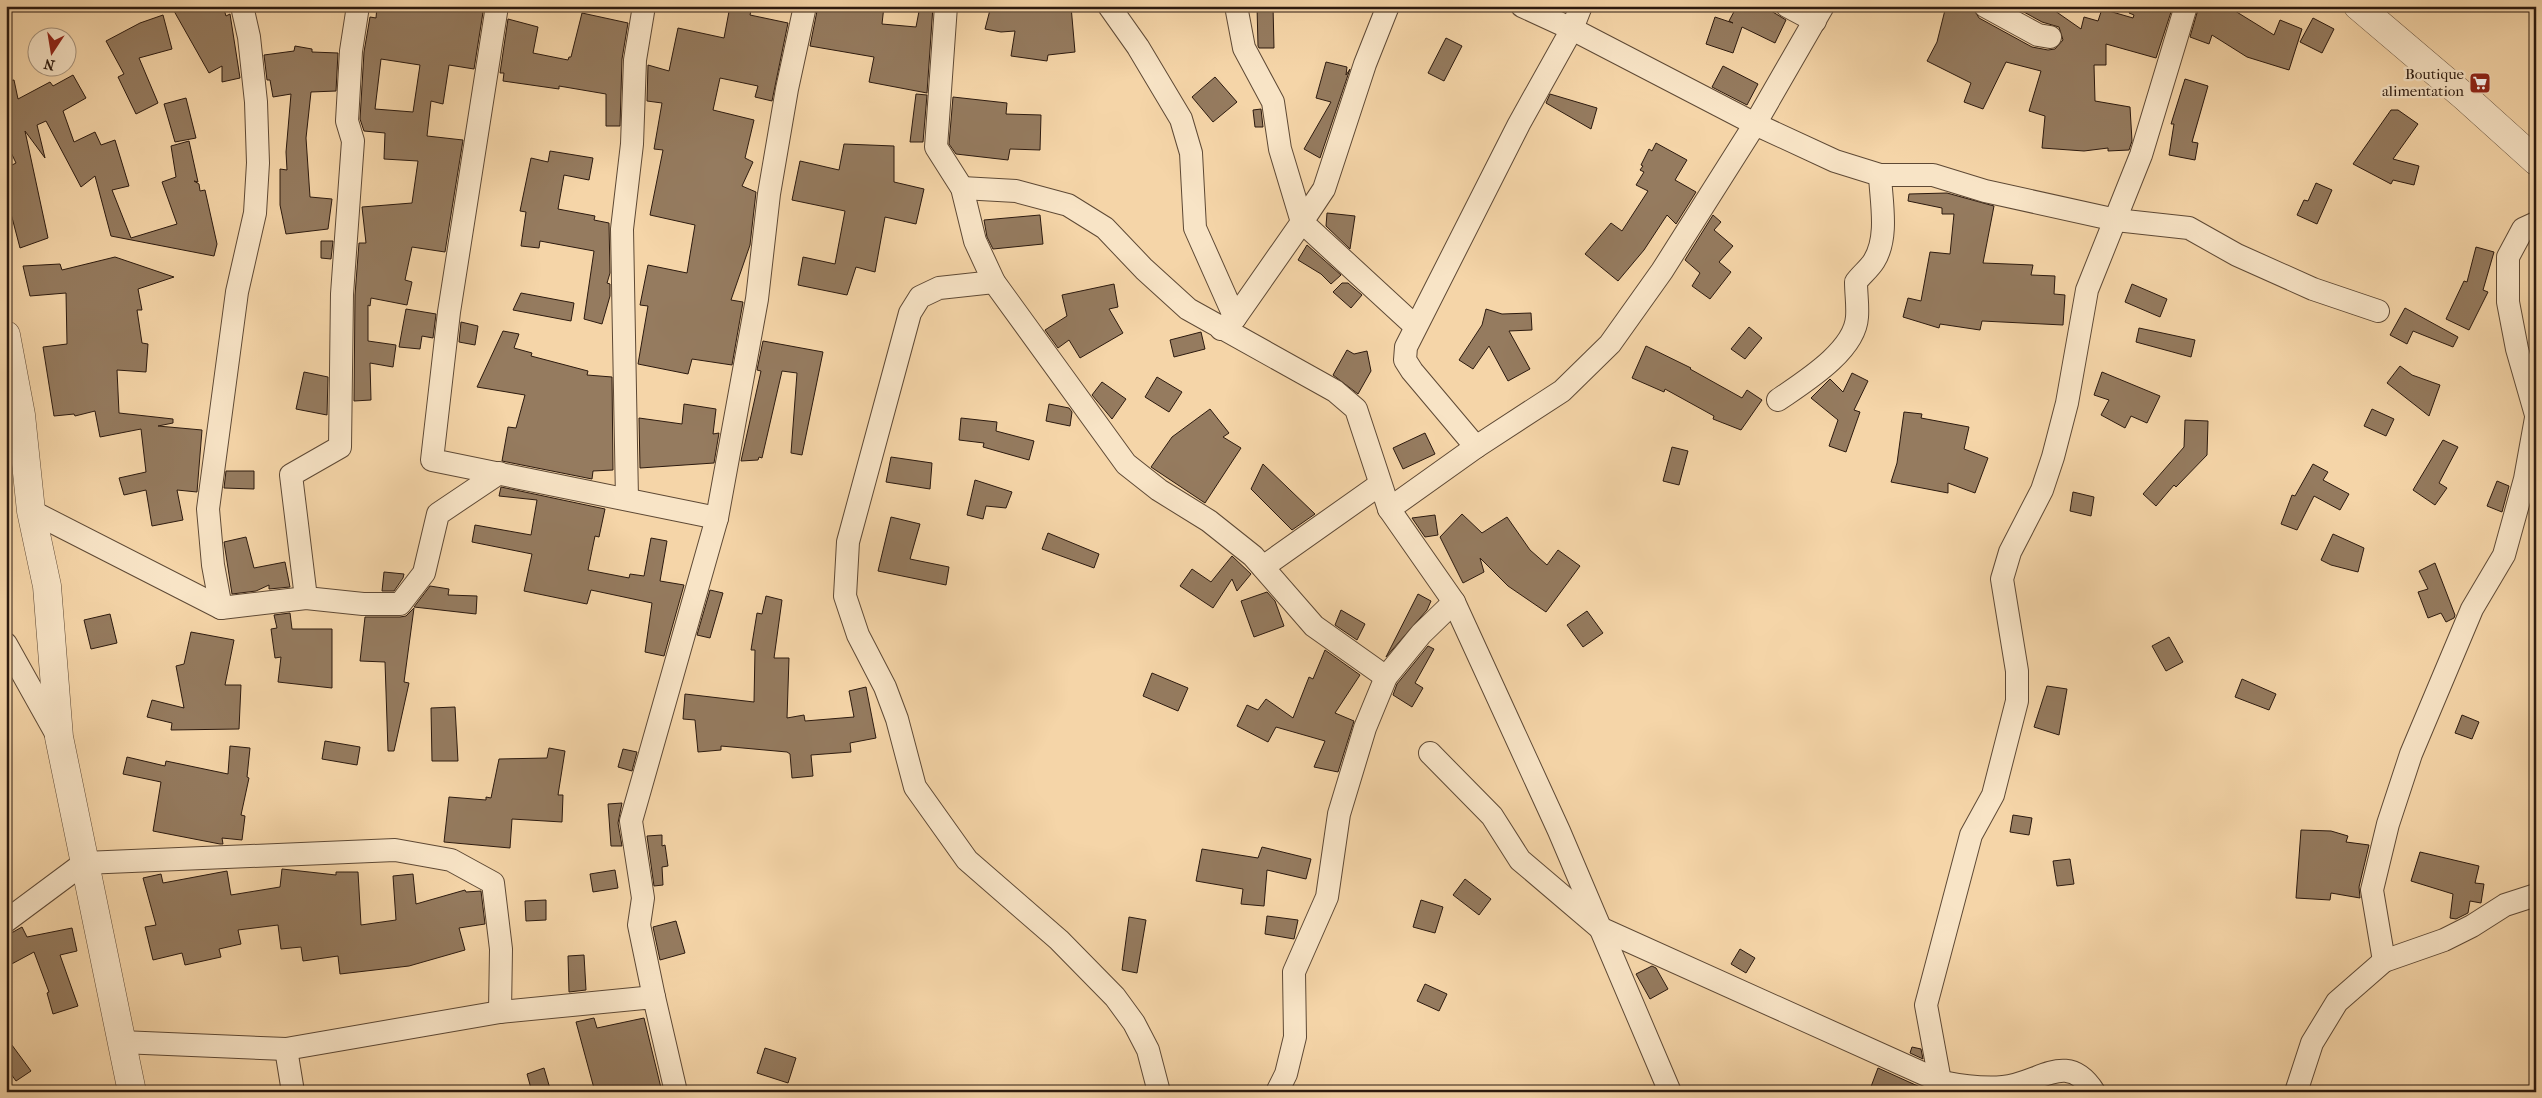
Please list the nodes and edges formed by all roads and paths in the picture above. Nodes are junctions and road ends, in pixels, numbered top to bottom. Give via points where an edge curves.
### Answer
1 (242, 6) edge
2 (358, 6) edge
3 (497, 6) edge
4 (644, 6) edge
5 (805, 6) edge
6 (946, 6) edge
7 (1109, 6) edge
8 (1236, 6) edge
9 (1388, 6) edge
10 (1522, 6) edge
11 (1581, 6) edge
12 (1787, 6) edge
13 (1985, 6) edge
14 (2186, 6) edge
15 (2358, 6) edge
16 (1819, 14) edge
17 (1572, 29) junction
18 (2050, 38) dead end
19 (1754, 124) junction
20 (2536, 161) edge
21 (1880, 175) junction
22 (962, 188) junction
23 (2116, 220) junction
24 (1302, 222) junction
25 (2536, 224) edge
26 (994, 282) junction
27 (2378, 311) dead end
28 (1228, 323) junction
29 (1415, 326) junction
30 (6, 335) edge
31 (1778, 400) dead end
32 (2536, 417) edge
33 (1476, 447) junction
34 (499, 473) junction
35 (1379, 485) junction
36 (627, 499) junction
37 (1389, 509) junction
38 (31, 511) junction
39 (717, 518) junction
40 (1263, 567) junction
41 (306, 598) junction
42 (1454, 602) junction
43 (221, 608) junction
44 (6, 644) edge
45 (1386, 677) junction
46 (59, 738) junction
47 (1430, 753) dead end
48 (84, 863) junction
49 (2536, 895) edge
50 (6, 921) edge
51 (1600, 928) junction
52 (2384, 961) junction
53 (654, 997) junction
54 (500, 1012) junction
55 (121, 1042) junction
56 (286, 1049) junction
57 (1942, 1087) edge
58 (132, 1092) edge
59 (293, 1092) edge
60 (676, 1092) edge
61 (1159, 1092) edge
62 (1277, 1092) edge
63 (1670, 1092) edge
64 (2094, 1092) edge
65 (2296, 1092) edge

1 - 43 street via 256,102 258,163 255,213 238,292 208,509
2 - 41 street via 351,51 347,122 353,141 342,294 340,447 291,475
3 - 34 street via 449,312 432,460
4 - 36 street via 635,60 632,144 622,229
5 - 39 street via 786,89 757,299
6 - 22 street via 936,147
7 - 28 street via 1181,119 1191,152 1195,228
8 - 24 street via 1244,48 1273,102 1280,149
9 - 24 street via 1365,64 1324,189
10 - 17 street
11 - 17 street
12 - 16 street
13 - 18 street via 2038,35
14 - 23 street via 2141,155
15 - 20 street
16 - 19 street
17 - 19 street
17 - 29 street
19 - 21 street via 1835,161
19 - 33 street via 1662,271 1610,344 1562,391
21 - 23 street via 1933,175 1985,191
21 - 31 street via 1883,230 1880,249 1874,262 1856,282 1857,319 1849,341 1822,370
22 - 26 street via 975,241
22 - 28 street via 1016,191 1068,205 1105,228 1188,309
23 - 27 street via 2189,228 2237,255 2313,289
23 - 57 street via 2087,290 2067,403 2053,457 2042,490 2010,552 2002,579 2017,671 2017,702 1993,795 1971,835 1926,1005
24 - 28 street
24 - 29 street
25 - 32 street via 2523,229 2508,257 2508,266 2510,311 2517,349
26 - 40 street via 1126,464 1159,490 1209,521 1254,556
26 - 61 street via 939,288 920,297 910,313 848,542 845,596 858,636 885,687 897,719 915,787 968,860 1059,940 1115,997 1148,1050
28 - 35 street via 1335,391 1356,409
29 - 33 street via 1406,347 1405,360
30 - 38 street via 21,416
32 - 52 street via 2525,479 2504,555 2472,609 2411,754 2388,824 2372,890
33 - 37 street
34 - 36 street
34 - 41 street via 438,514 424,573 400,604
35 - 37 street
35 - 40 street
36 - 39 street
37 - 42 street
38 - 43 street
38 - 46 street via 47,586
39 - 53 street via 631,821 643,898 639,925
40 - 45 street via 1314,626
41 - 43 street
42 - 45 street via 1421,634
42 - 51 street
44 - 46 street
45 - 62 street via 1365,728 1340,814 1326,897 1294,972 1295,1037 1286,1074
46 - 48 street
47 - 51 street via 1492,816 1520,860
48 - 50 street
48 - 54 street via 395,850 451,860 493,883 501,948
48 - 55 street
49 - 52 street via 2504,904 2444,940
51 - 57 street
51 - 63 street
52 - 65 street via 2338,1002 2312,1043
53 - 54 street
53 - 60 street
54 - 56 street
55 - 56 street
55 - 58 street
56 - 59 street
57 - 64 street via 2004,1087 2066,1070 2086,1078

